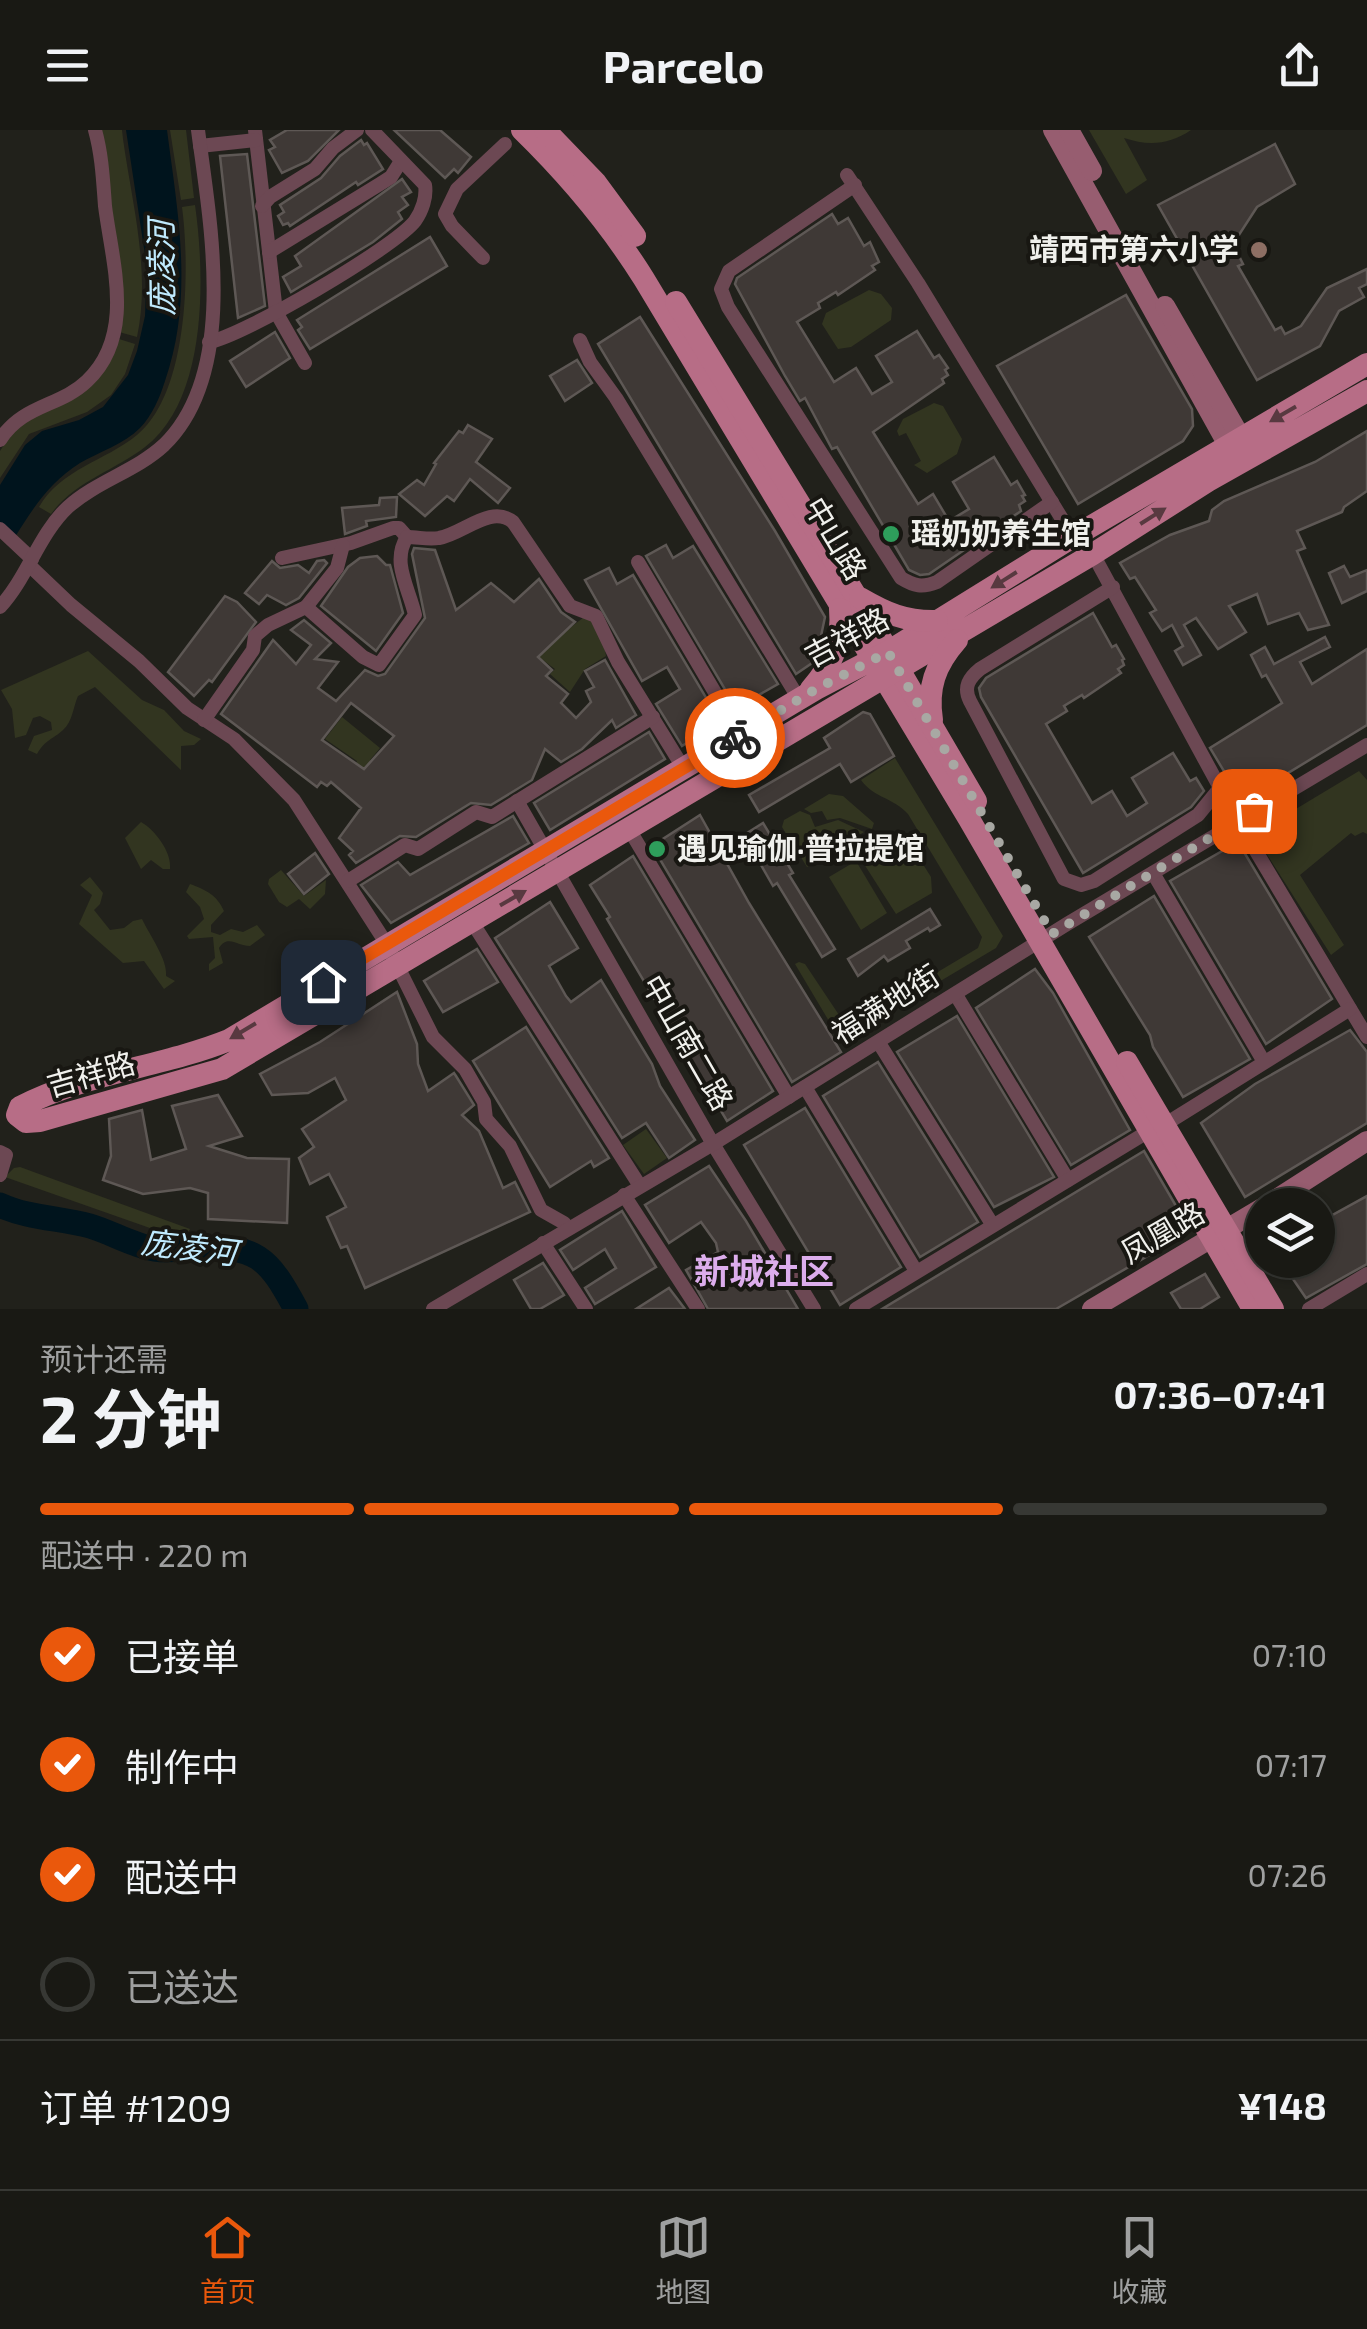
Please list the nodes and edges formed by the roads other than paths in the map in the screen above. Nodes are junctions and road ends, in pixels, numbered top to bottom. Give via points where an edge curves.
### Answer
1 (95, 130) edge
2 (357, 130) edge
3 (372, 130) edge
4 (544, 130) edge
5 (1053, 130) edge
6 (1070, 130) edge
7 (255, 135) edge
8 (514, 137) edge
9 (199, 138) edge
10 (401, 161) junction
11 (426, 192) junction
12 (262, 206) junction
13 (447, 207) junction
14 (421, 211) junction
15 (269, 252) junction
16 (483, 258) dead end
17 (276, 312) junction
18 (580, 340) dead end
19 (208, 342) junction
20 (305, 363) dead end
21 (1367, 364) edge
22 (1367, 391) edge
23 (0, 440) edge
24 (1240, 450) junction
25 (1052, 502) junction
26 (0, 529) edge
27 (407, 537) junction
28 (1074, 537) junction
29 (343, 544) junction
30 (1093, 554) junction
31 (28, 558) junction
32 (282, 558) dead end
33 (638, 562) dead end
34 (1113, 586) junction
35 (848, 601) junction
36 (0, 607) edge
37 (306, 607) junction
38 (940, 620) junction
39 (975, 622) junction
40 (885, 664) junction
41 (803, 697) junction
42 (839, 702) junction
43 (653, 717) junction
44 (204, 720) junction
45 (925, 729) junction
46 (740, 735) junction
47 (1367, 746) edge
48 (684, 768) junction
49 (1220, 788) junction
50 (517, 801) junction
51 (1238, 821) junction
52 (629, 830) junction
53 (553, 862) junction
54 (1153, 873) junction
55 (348, 881) junction
56 (472, 922) junction
57 (1046, 938) junction
58 (386, 943) junction
59 (399, 965) junction
60 (956, 995) junction
61 (1350, 1009) junction
62 (1367, 1037) edge
63 (879, 1043) junction
64 (1264, 1062) junction
65 (108, 1076) junction
66 (805, 1087) junction
67 (789, 1097) junction
68 (115, 1100) junction
69 (1156, 1128) junction
70 (1367, 1141) edge
71 (713, 1144) junction
72 (0, 1152) edge
73 (1367, 1157) edge
74 (0, 1176) edge
75 (1068, 1180) junction
76 (640, 1186) junction
77 (1293, 1188) edge
78 (1315, 1188) edge
79 (624, 1195) junction
80 (1245, 1222) edge
81 (992, 1224) junction
82 (568, 1229) junction
83 (1245, 1229) edge
84 (1221, 1241) junction
85 (544, 1244) junction
86 (916, 1270) junction
87 (1365, 1280) edge
88 (433, 1309) edge
89 (586, 1309) edge
90 (698, 1309) edge
91 (814, 1309) edge
92 (856, 1309) edge
93 (1092, 1309) edge
94 (1116, 1309) edge
95 (1253, 1309) edge
96 (1273, 1309) edge
97 (1309, 1309) edge

1 - 23 street via 117,288 111,342 85,383 34,409
2 - 12 street
3 - 10 street
4 - 35 main road, 中山路 via 596,183 638,241
5 - 24 street
6 - 24 street
7 - 9 street
7 - 12 street
8 - 13 street via 481,164
8 - 35 main road, 中山路 via 570,178 625,249
9 - 19 street via 215,264
10 - 11 street
10 - 15 street via 391,177
11 - 13 street
11 - 14 street
12 - 15 street
13 - 14 street
13 - 16 street via 452,226
14 - 17 street via 395,240
15 - 17 street
17 - 19 street
17 - 20 street
18 - 41 street
19 - 31 street via 197,389 170,438 68,508
21 -> 24 main road, 吉祥路
22 - 24 main road, 吉祥路
24 - 28 main road, 吉祥路
30 -> 24 main road, 吉祥路
25 - 25 street via 851,180 729,271 721,288 728,307 901,578 924,587 937,582
25 - 28 street
26 - 31 street
27 - 29 street via 393,528
27 - 37 street via 399,560 415,615 379,665
27 - 43 street via 443,538 491,516 509,518 570,606 596,616
28 -> 38 main road, 吉祥路
29 - 32 street
29 - 37 street via 340,563
30 - 34 street
30 - 39 main road, 吉祥路
31 - 36 street
31 - 44 street
33 - 46 street
34 - 49 street
34 - 49 street via 980,669 969,680 970,702 1064,879 1073,884 1094,880 1198,815
35 - 38 main road via 912,620
35 - 40 main road, 中山路
35 - 41 main road via 835,654
37 - 44 street via 255,636 254,650
38 - 40 main road, 吉祥路
39 - 40 main road, 吉祥路
39 - 45 main road via 944,654 932,678
40 - 41 main road, 吉祥路
40 - 42 main road, 吉祥路
40 - 45 main road, 中山路
41 - 46 main road, 吉祥路
42 - 45 main road via 880,704
42 - 52 main road, 吉祥路
43 - 48 street
43 - 50 street
44 - 55 street via 234,738 294,800
45 - 57 main road, 中山路
46 - 48 main road, 吉祥路
47 - 51 street, 福满地街
48 - 53 main road, 吉祥路
49 - 51 street
50 - 53 street, 中山南二路
50 - 55 street via 488,818 476,812 418,849 405,845
51 - 54 street, 福满地街
51 - 61 street
52 - 53 main road, 吉祥路
52 - 67 street
56 -> 53 main road, 吉祥路
53 - 58 main road, 吉祥路
53 - 71 street, 中山南二路
54 - 57 street, 福满地街
54 - 64 street
55 - 58 street
56 - 59 main road, 吉祥路
56 - 76 street
57 - 60 street, 福满地街
57 - 69 main road, 中山路
58 - 59 street
58 -> 65 main road, 吉祥路 via 230,1040
59 - 68 main road, 吉祥路 via 222,1069
59 - 82 street via 434,1037 465,1069 541,1210
60 - 63 street, 福满地街
60 - 75 street
61 - 62 street
61 - 64 street
63 - 66 street, 福满地街
63 - 81 street
64 - 69 street
65 - 68 main road
65 - 68 main road, 吉祥路 via 20,1107 17,1115 40,1121
66 - 67 street, 福满地街
66 - 86 street
67 - 71 street, 福满地街
69 - 75 street
69 - 84 main road, 中山路
70 - 77 street, 凤凰路
71 - 76 street, 福满地街
71 - 91 street, 中山南二路
72 - 74 street via 6,1155
73 - 78 street
75 - 81 street
76 - 79 street, 福满地街
79 - 82 street, 福满地街
79 - 90 street
80 - 84 street, 凤凰路
81 - 86 street
82 - 85 street, 福满地街
83 - 84 street, 凤凰路
84 - 93 street, 凤凰路
84 - 94 street, 凤凰路
84 - 95 main road, 中山路
84 - 96 main road, 中山路
85 - 88 street, 福满地街
85 - 89 street
86 - 92 street
87 - 97 street

